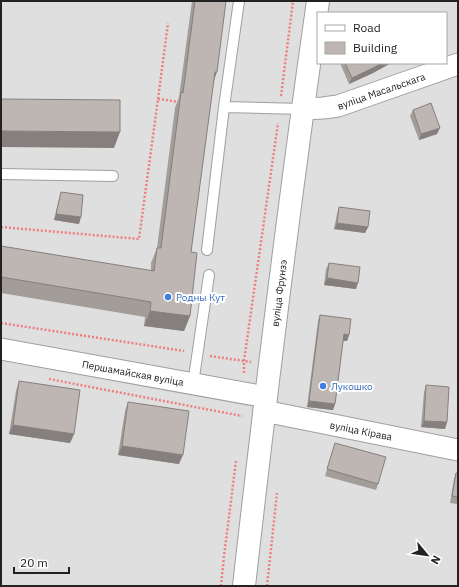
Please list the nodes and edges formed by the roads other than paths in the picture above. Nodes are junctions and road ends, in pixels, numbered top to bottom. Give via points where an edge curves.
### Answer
1 (239, 1) edge
2 (318, 1) edge
3 (458, 64) edge
4 (224, 107) junction
5 (302, 109) junction
6 (1, 174) edge
7 (113, 176) dead end
8 (207, 250) dead end
9 (209, 275) dead end
10 (1, 349) edge
11 (193, 384) junction
12 (258, 400) junction
13 (458, 450) edge
14 (244, 586) edge

1 - 4 lane
2 - 5 street, вуліца Фрунзэ
3 - 5 street, вуліца Масальскага via 338,106
4 - 5 lane
4 - 8 lane
5 - 12 street, вуліца Фрунзэ
6 - 7 lane
9 - 11 lane
10 - 11 street, Першамайская вуліца
11 - 12 street, Першамайская вуліца
12 - 13 street, вуліца Кірава
12 - 14 street, вуліца Фрунзэ

